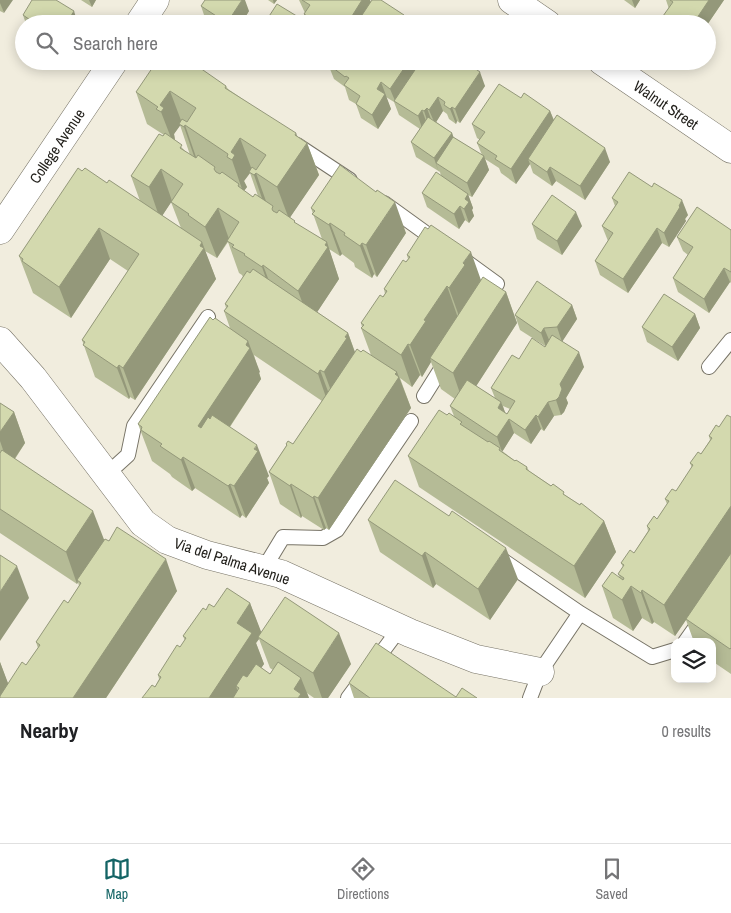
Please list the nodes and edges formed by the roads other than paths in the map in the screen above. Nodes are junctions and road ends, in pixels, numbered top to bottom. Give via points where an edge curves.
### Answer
1 (155, 0) edge
2 (512, 0) edge
3 (145, 15) edge
4 (534, 15) edge
5 (108, 70) edge
6 (615, 70) edge
7 (289, 140) edge
8 (731, 149) edge
9 (0, 230) edge
10 (476, 316) edge
11 (208, 317) edge
12 (731, 340) edge
13 (0, 341) edge
14 (455, 348) edge
15 (709, 367) dead end
16 (424, 396) dead end
17 (411, 421) dead end
18 (106, 475) junction
19 (490, 552) edge
20 (263, 570) junction
21 (710, 605) edge
22 (580, 613) junction
23 (400, 628) junction
24 (688, 638) edge
25 (671, 651) edge
26 (540, 672) junction
27 (348, 698) edge
28 (530, 698) edge

1 - 3 street
2 - 4 street
5 - 9 street, College Avenue
6 - 8 street, Walnut Street
7 - 10 lane via 497,284
11 - 18 lane via 134,426 128,455
12 - 15 lane
13 - 18 street, Via del Palma Avenue via 33,378
14 - 16 lane
17 - 20 lane via 337,530 323,538 283,537
18 - 20 street, Via del Palma Avenue via 143,523 167,540
19 - 22 lane
20 - 23 street, Via del Palma Avenue via 281,574
21 - 24 lane
22 - 25 lane via 652,657
22 - 26 lane
23 - 26 street, Via del Palma Avenue via 476,659
23 - 27 lane
26 - 28 lane

